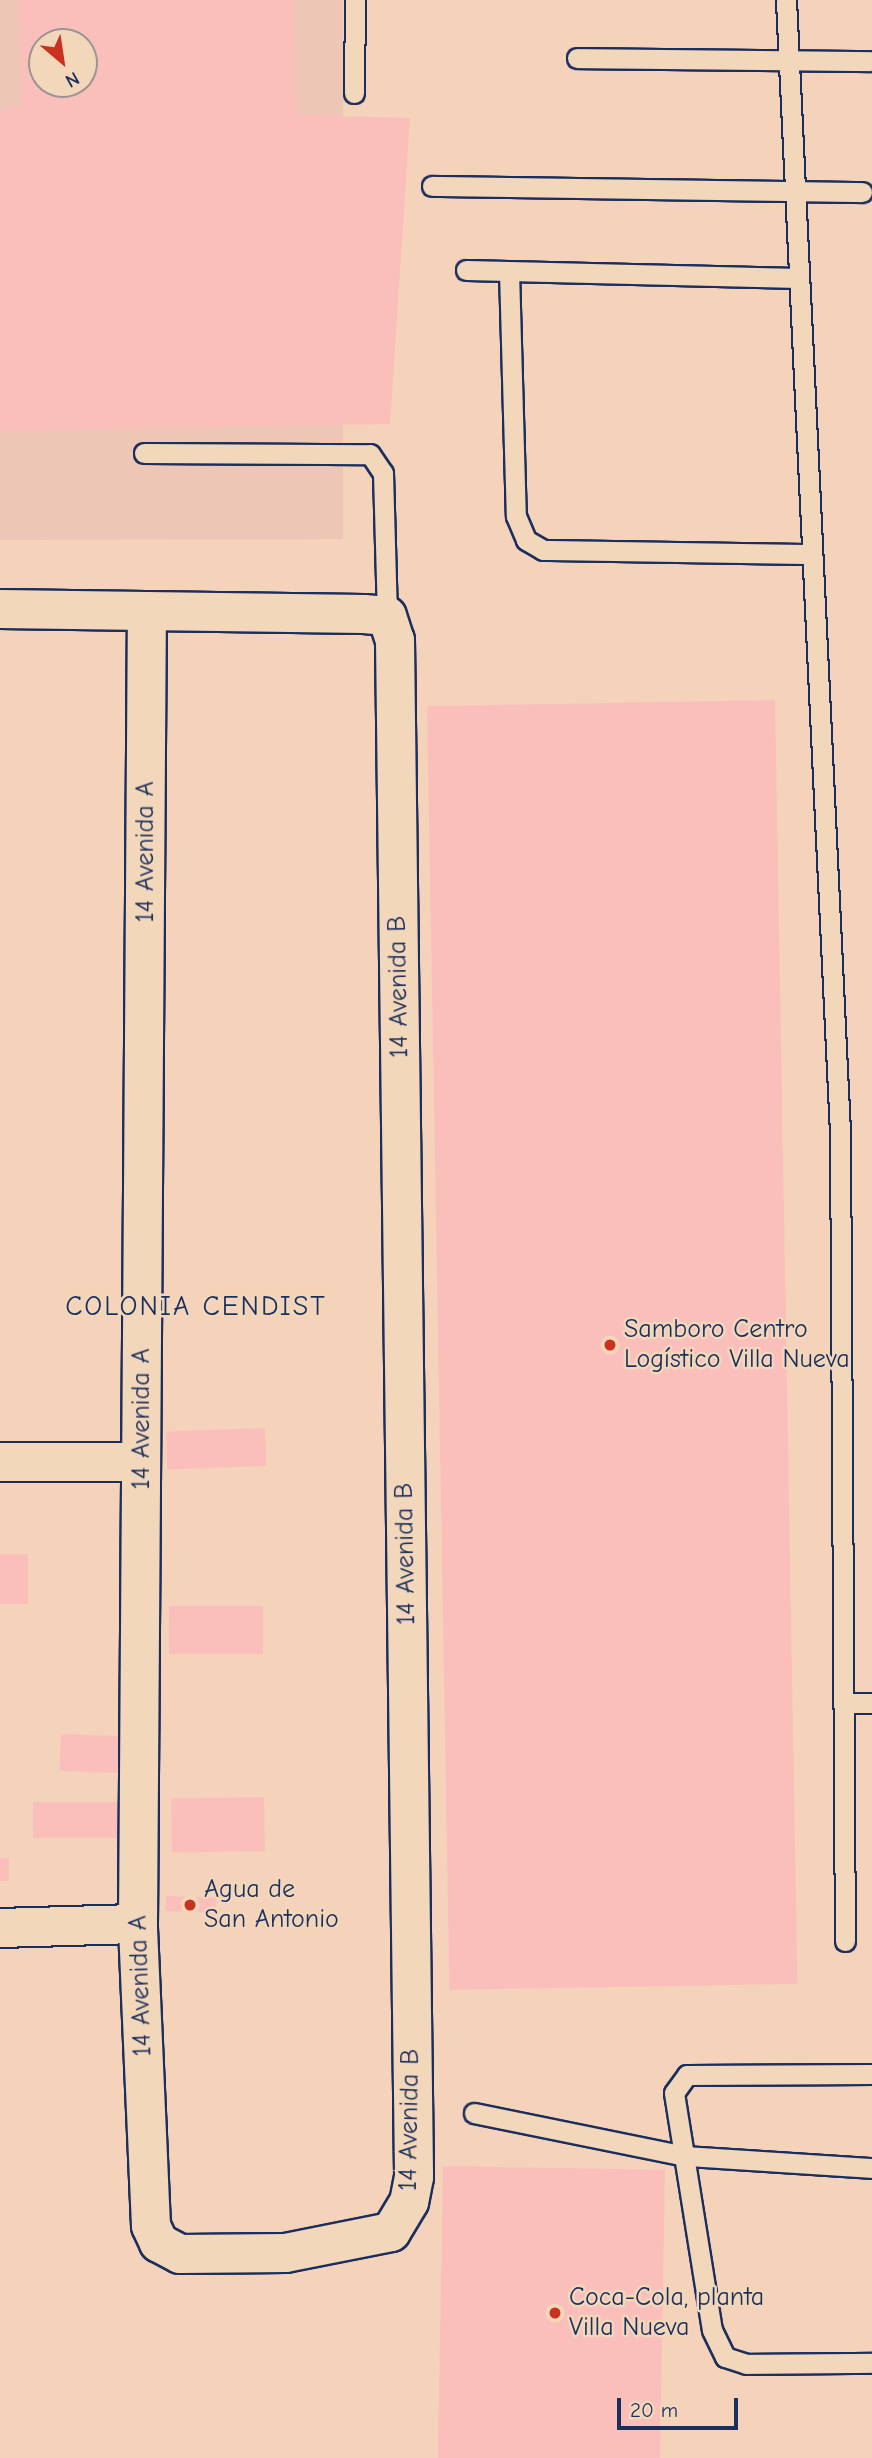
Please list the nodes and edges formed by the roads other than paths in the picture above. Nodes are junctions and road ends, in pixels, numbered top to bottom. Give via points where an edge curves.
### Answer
1 (355, 0) edge
2 (786, 0) edge
3 (577, 58) dead end
4 (789, 60) junction
5 (870, 61) dead end
6 (354, 93) dead end
7 (432, 186) dead end
8 (794, 191) junction
9 (862, 192) dead end
10 (466, 270) dead end
11 (509, 271) junction
12 (799, 278) junction
13 (144, 453) dead end
14 (811, 554) junction
15 (0, 609) edge
16 (148, 611) junction
17 (387, 616) junction
18 (141, 1461) junction
19 (0, 1462) edge
20 (843, 1703) junction
21 (872, 1703) edge
22 (138, 1924) junction
23 (0, 1927) edge
24 (845, 1941) dead end
25 (872, 2074) edge
26 (474, 2113) dead end
27 (685, 2156) junction
28 (872, 2168) edge
29 (151, 2226) joint
30 (872, 2363) edge

1 - 6 lane
2 - 4 lane
3 - 4 lane
4 - 5 lane
4 - 8 lane
7 - 8 lane
8 - 9 lane
8 - 12 lane
10 - 11 lane
11 - 12 lane
11 - 14 lane via 516,516 526,540 543,550
12 - 14 lane
13 - 17 lane via 370,454 383,473
14 - 20 lane via 840,1134
15 - 16 street
16 - 17 street
16 - 18 street, 14 Avenida A
17 - 29 street, 14 Avenida B via 395,640 414,2177 409,2202 391,2232 286,2253 180,2254 159,2243
18 - 19 street
18 - 22 street, 14 Avenida A
20 - 21 lane
20 - 24 lane
22 - 23 street
22 - 29 street, 14 Avenida A
25 - 27 lane via 687,2075 674,2093
26 - 27 lane
27 - 28 lane
27 - 30 lane via 712,2330 725,2357 746,2364

